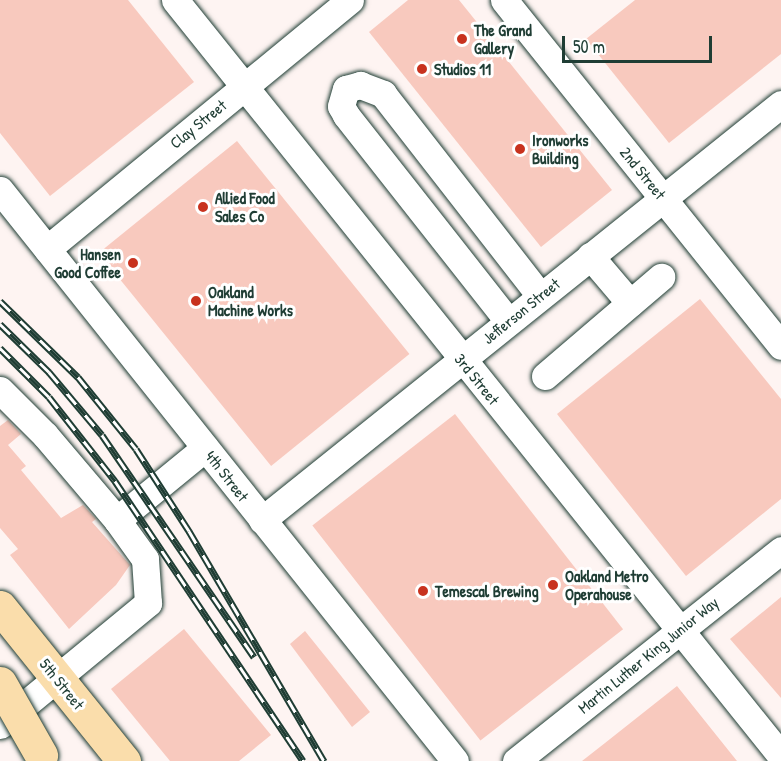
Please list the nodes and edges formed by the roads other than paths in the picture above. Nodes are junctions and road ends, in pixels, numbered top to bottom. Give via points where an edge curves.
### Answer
1 (175, 0) edge
2 (350, 0) edge
3 (504, 0) edge
4 (243, 88) junction
5 (781, 104) edge
6 (0, 190) edge
7 (664, 199) junction
8 (47, 249) junction
9 (590, 256) junction
10 (661, 277) dead end
11 (540, 296) junction
12 (630, 303) junction
13 (508, 321) junction
14 (781, 346) edge
15 (461, 359) junction
16 (544, 376) dead end
17 (0, 390) edge
18 (205, 448) junction
19 (117, 520) junction
20 (262, 520) junction
21 (781, 550) edge
22 (0, 607) edge
23 (680, 630) junction
24 (58, 679) junction
25 (0, 683) edge
26 (0, 725) edge
27 (41, 755) dead end
28 (781, 756) edge
29 (124, 761) edge
30 (455, 761) edge
31 (516, 761) edge

1 - 4 street, 3rd Street
2 - 4 street, Clay Street
3 - 7 street, 2nd Street
4 - 8 street, Clay Street
4 - 15 street, 3rd Street
5 - 7 street, Jefferson Street
6 - 8 street, 4th Street
7 - 9 street, Jefferson Street
7 - 14 street, 2nd Street
8 - 18 street, 4th Street
9 - 11 street, Jefferson Street
9 - 12 street
10 - 12 street
11 - 13 street, Jefferson Street
11 - 13 street via 383,94 360,85 346,89 341,106 346,115
12 - 16 street
13 - 15 street, Jefferson Street
15 - 20 street, Jefferson Street
15 - 23 street, 3rd Street
17 - 19 street via 45,435
18 - 19 street
18 - 20 street, 4th Street
19 - 24 street via 149,572 148,603
20 - 30 street, 4th Street
21 - 23 street, Martin Luther King Junior Way
22 - 24 main road, 5th Street
23 - 28 street, 3rd Street
23 - 31 street, Martin Luther King Junior Way
24 - 26 street
24 - 29 main road, 5th Street
25 - 27 main road, bridge

